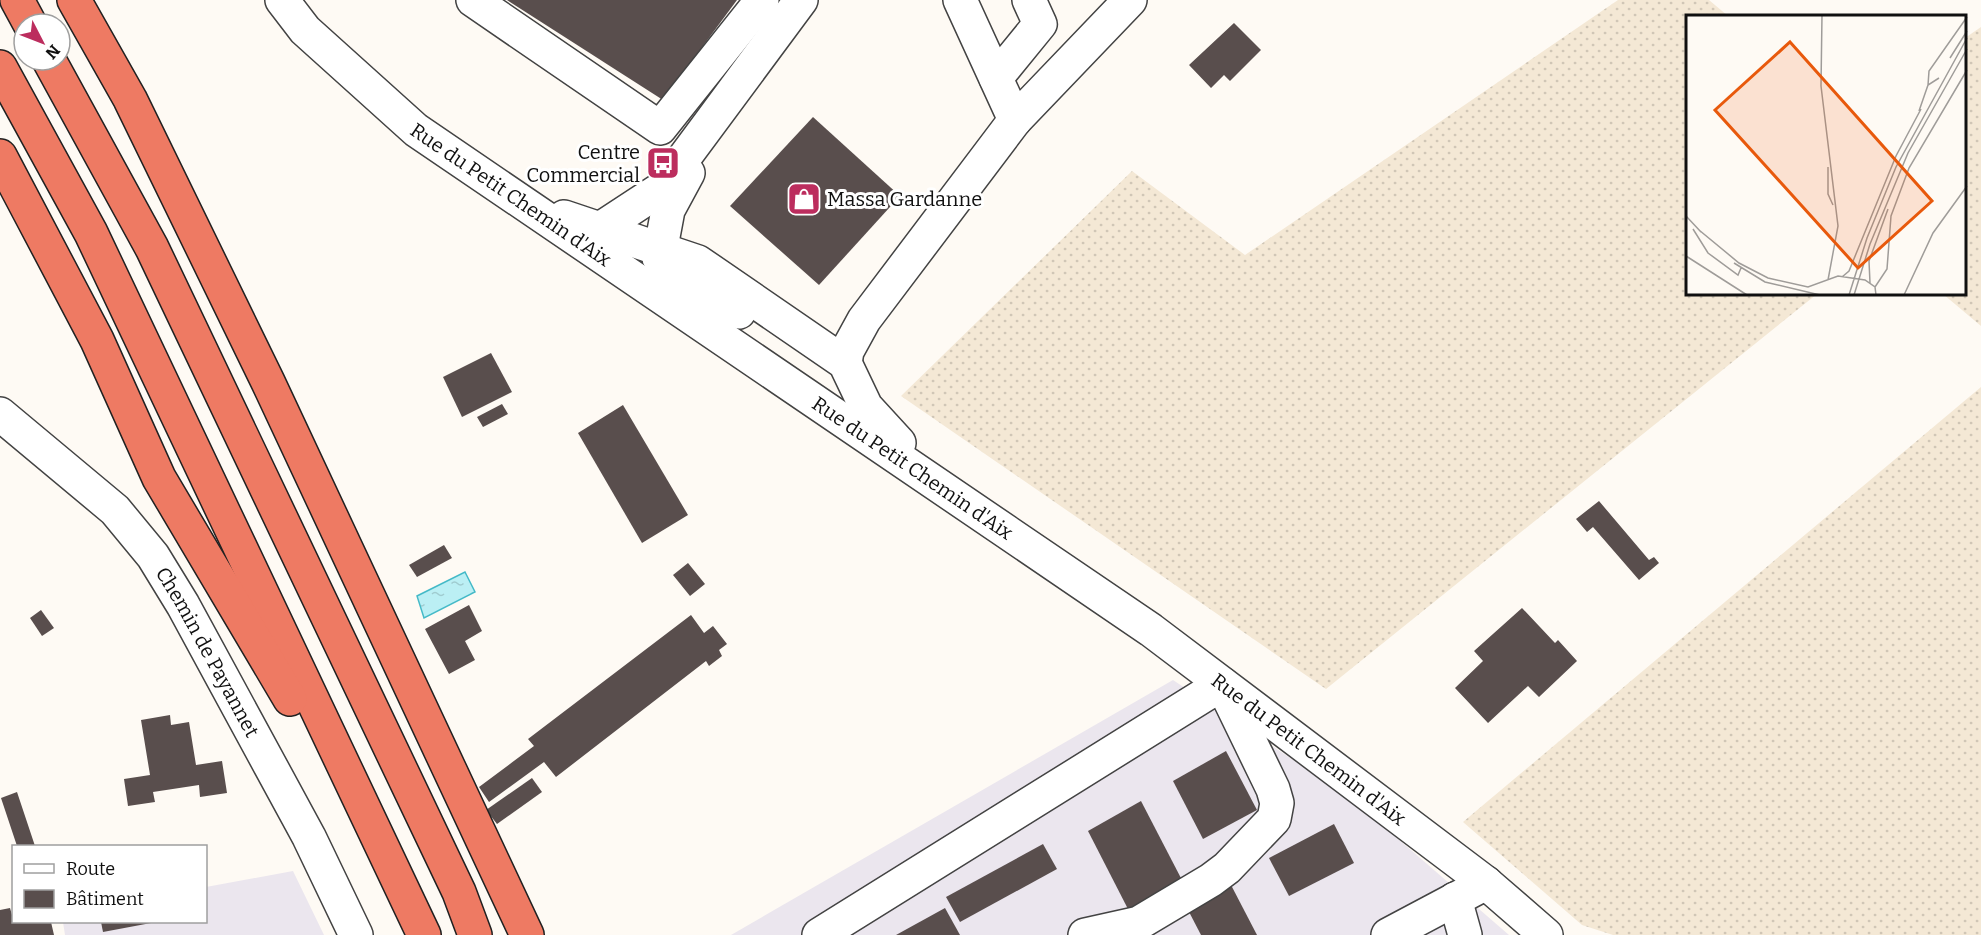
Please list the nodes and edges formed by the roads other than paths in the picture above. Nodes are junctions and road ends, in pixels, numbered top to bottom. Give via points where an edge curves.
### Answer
1 (74, 0) edge
2 (282, 0) edge
3 (473, 0) edge
4 (762, 0) edge
5 (801, 0) edge
6 (960, 0) edge
7 (1130, 0) edge
8 (1040, 4) edge
9 (0, 67) edge
10 (56, 72) edge
11 (996, 78) junction
12 (1015, 120) junction
13 (710, 122) junction
14 (0, 156) edge
15 (524, 203) junction
16 (600, 229) junction
17 (661, 249) junction
18 (642, 283) junction
19 (678, 285) junction
20 (864, 320) junction
21 (725, 340) junction
22 (811, 340) junction
23 (844, 363) junction
24 (0, 414) edge
25 (936, 484) junction
26 (1222, 684) junction
27 (398, 883) junction
28 (1486, 883) junction
29 (1455, 899) junction
30 (356, 935) edge
31 (424, 935) edge
32 (475, 935) edge
33 (527, 935) edge
34 (819, 935) edge
35 (1085, 935) edge
36 (1388, 935) edge
37 (1465, 935) edge
38 (1546, 935) edge

1 - 33 highway via 130,99 268,382
2 - 15 street, Rue du Petit Chemin d'Aix via 305,30 416,130
3 - 4 street via 660,128
5 - 13 street
6 - 11 street
7 - 12 street
8 - 11 street via 1040,24
9 - 27 highway via 91,232
10 - 32 highway via 152,248 459,892
11 - 12 street
12 - 20 street
13 - 16 street via 661,189
13 - 17 street via 668,210
14 - 27 highway via 97,340 159,478
15 - 16 street
15 - 18 street, Rue du Petit Chemin d'Aix
16 - 17 street
17 - 19 street via 659,258
17 - 22 street via 698,262
18 - 19 street
18 - 21 street, Rue du Petit Chemin d'Aix
19 - 21 street
19 - 22 street via 700,291 794,346
20 - 22 street
20 - 23 street
21 - 25 street, Rue du Petit Chemin d'Aix
22 - 23 street
23 - 25 street via 866,407
24 - 30 street, Chemin de Payannet via 115,510 153,556 309,837
25 - 26 street, Rue du Petit Chemin d'Aix via 1151,630
26 - 28 street, Rue du Petit Chemin d'Aix
26 - 34 street
26 - 35 street via 1273,789 1274,819 1227,868 1210,880 1139,923
27 - 31 highway
28 - 29 street
28 - 38 street, Rue du Petit Chemin d'Aix
29 - 36 street
29 - 37 street

